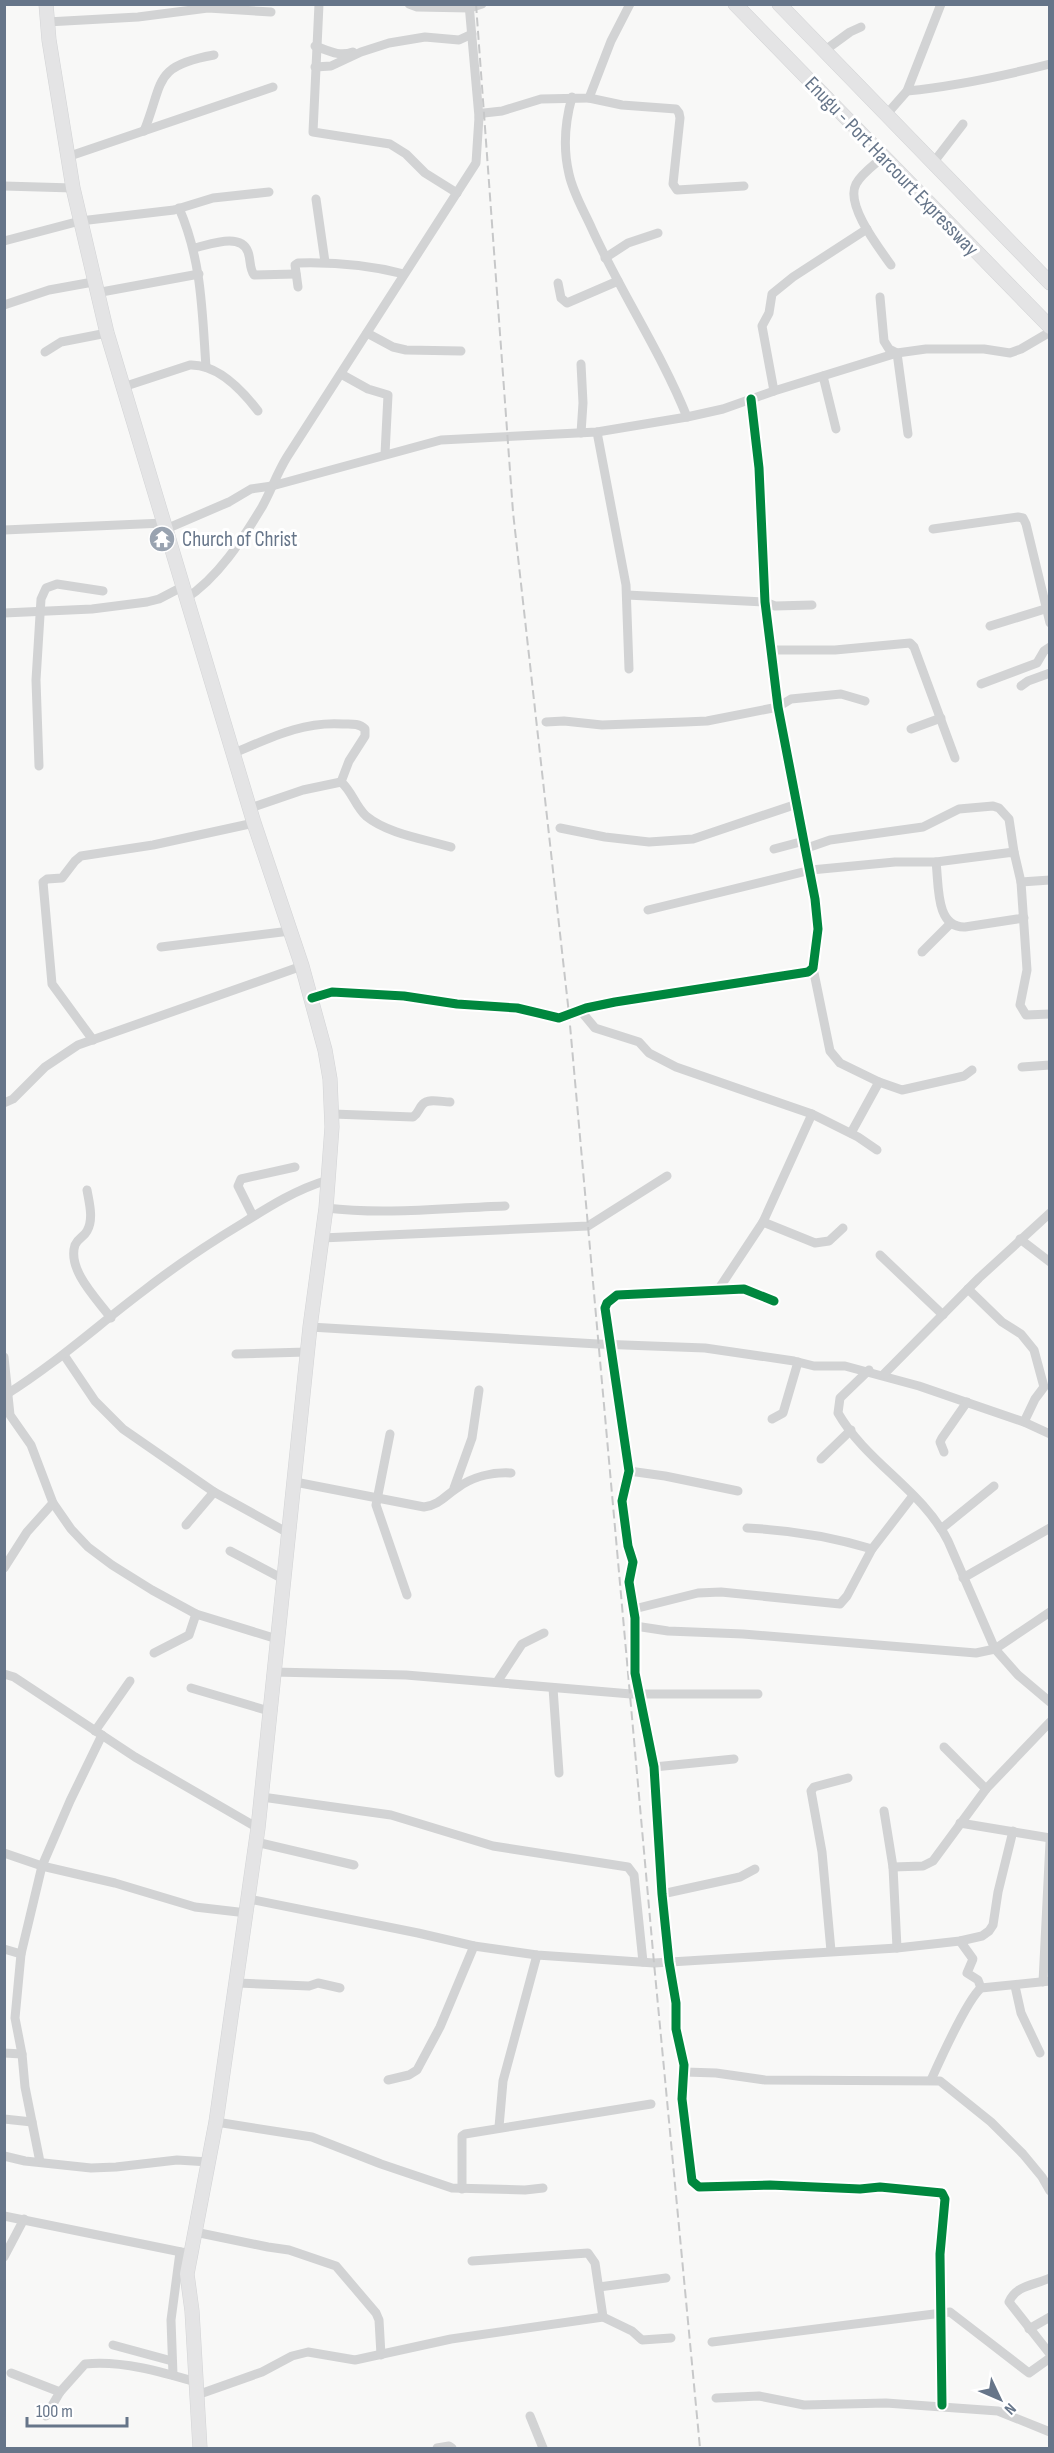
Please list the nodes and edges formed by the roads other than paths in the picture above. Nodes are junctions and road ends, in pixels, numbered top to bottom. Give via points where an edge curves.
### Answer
1 (46, 4) edge
2 (319, 4) edge
3 (409, 4) edge
4 (482, 4) edge
5 (630, 4) edge
6 (735, 4) edge
7 (779, 4) edge
8 (940, 4) edge
9 (470, 6) edge
10 (271, 12) dead end
11 (47, 22) junction
12 (861, 27) dead end
13 (472, 34) junction
14 (459, 40) junction
15 (315, 46) junction
16 (472, 50) junction
17 (361, 51) junction
18 (824, 51) junction
19 (214, 56) dead end
20 (1050, 64) edge
21 (315, 67) junction
22 (273, 87) dead end
23 (907, 91) junction
24 (572, 97) junction
25 (589, 98) junction
26 (886, 115) junction
27 (479, 117) junction
28 (963, 124) dead end
29 (144, 131) junction
30 (67, 157) junction
31 (883, 157) junction
32 (933, 163) junction
33 (4, 186) edge
34 (744, 186) dead end
35 (73, 188) junction
36 (269, 192) dead end
37 (457, 193) junction
38 (316, 199) dead end
39 (179, 208) junction
40 (80, 221) junction
41 (867, 229) junction
42 (658, 233) dead end
43 (4, 241) edge
44 (195, 248) junction
45 (605, 258) junction
46 (325, 262) junction
47 (891, 265) dead end
48 (198, 274) junction
49 (296, 274) junction
50 (404, 274) junction
51 (618, 281) junction
52 (558, 283) dead end
53 (1050, 283) edge
54 (94, 288) junction
55 (298, 288) dead end
56 (880, 297) dead end
57 (4, 305) edge
58 (1050, 327) edge
59 (1050, 332) edge
60 (106, 333) junction
61 (367, 333) junction
62 (461, 351) dead end
63 (45, 352) dead end
64 (897, 353) junction
65 (581, 364) dead end
66 (206, 367) junction
67 (341, 374) junction
68 (823, 376) junction
69 (123, 387) junction
70 (774, 391) junction
71 (751, 399) junction
72 (258, 411) dead end
73 (687, 417) junction
74 (836, 429) dead end
75 (597, 432) junction
76 (581, 433) junction
77 (908, 434) dead end
78 (385, 454) junction
79 (272, 486) junction
80 (165, 526) junction
81 (933, 529) dead end
82 (4, 530) edge
83 (103, 591) dead end
84 (184, 593) junction
85 (627, 595) junction
86 (765, 602) junction
87 (812, 605) dead end
88 (1045, 609) junction
89 (4, 613) edge
90 (39, 613) junction
91 (1050, 623) edge
92 (990, 626) dead end
93 (1050, 647) edge
94 (771, 651) junction
95 (629, 669) dead end
96 (1050, 673) edge
97 (981, 684) dead end
98 (1021, 686) dead end
99 (865, 701) dead end
100 (778, 707) junction
101 (941, 718) junction
102 (546, 722) dead end
103 (911, 729) dead end
104 (234, 753) junction
105 (956, 758) dead end
106 (39, 766) dead end
107 (341, 782) junction
108 (798, 804) junction
109 (250, 808) junction
110 (254, 823) junction
111 (560, 828) dead end
112 (806, 844) junction
113 (451, 847) dead end
114 (774, 849) dead end
115 (1014, 852) junction
116 (936, 862) junction
117 (811, 870) junction
118 (1050, 880) edge
119 (1021, 882) junction
120 (648, 910) dead end
121 (1024, 918) junction
122 (950, 924) junction
123 (290, 931) junction
124 (161, 947) dead end
125 (922, 952) dead end
126 (302, 966) junction
127 (813, 968) junction
128 (312, 998) junction
129 (580, 1010) junction
130 (1050, 1014) edge
131 (93, 1040) junction
132 (1050, 1065) edge
133 (1022, 1067) dead end
134 (972, 1070) dead end
135 (879, 1082) junction
136 (450, 1102) dead end
137 (5, 1103) edge
138 (333, 1114) junction
139 (812, 1114) junction
140 (851, 1133) junction
141 (877, 1150) dead end
142 (295, 1167) dead end
143 (667, 1176) dead end
144 (328, 1180) junction
145 (87, 1190) dead end
146 (505, 1206) dead end
147 (326, 1208) junction
148 (1050, 1212) edge
149 (253, 1216) junction
150 (763, 1222) junction
151 (843, 1228) dead end
152 (322, 1238) junction
153 (1020, 1239) junction
154 (880, 1255) dead end
155 (1050, 1262) edge
156 (968, 1289) junction
157 (718, 1290) junction
158 (774, 1301) dead end
159 (943, 1315) junction
160 (111, 1318) junction
161 (310, 1327) junction
162 (611, 1344) junction
163 (307, 1352) junction
164 (236, 1354) dead end
165 (64, 1355) junction
166 (798, 1362) junction
167 (5, 1363) edge
168 (869, 1370) junction
169 (884, 1374) junction
170 (479, 1390) dead end
171 (7, 1394) junction
172 (967, 1402) junction
173 (8, 1417) edge
174 (772, 1419) dead end
175 (1024, 1422) junction
176 (851, 1430) junction
177 (390, 1434) dead end
178 (1050, 1434) edge
179 (944, 1452) dead end
180 (820, 1459) dead end
181 (629, 1472) junction
182 (511, 1473) dead end
183 (294, 1482) junction
184 (994, 1486) dead end
185 (453, 1491) junction
186 (738, 1491) dead end
187 (214, 1492) junction
188 (912, 1497) junction
189 (376, 1498) junction
190 (53, 1503) junction
191 (186, 1525) dead end
192 (747, 1528) dead end
193 (1050, 1528) edge
194 (941, 1529) junction
195 (290, 1534) junction
196 (872, 1549) junction
197 (230, 1551) dead end
198 (4, 1568) edge
199 (963, 1578) junction
200 (285, 1580) junction
201 (407, 1594) dead end
202 (634, 1609) junction
203 (1050, 1612) edge
204 (196, 1614) junction
205 (635, 1626) junction
206 (544, 1633) dead end
207 (277, 1639) junction
208 (995, 1648) junction
209 (154, 1653) dead end
210 (273, 1672) junction
211 (4, 1674) edge
212 (130, 1681) dead end
213 (497, 1683) junction
214 (191, 1688) dead end
215 (553, 1688) junction
216 (639, 1694) junction
217 (758, 1694) dead end
218 (1050, 1702) edge
219 (269, 1711) junction
220 (1050, 1722) edge
221 (98, 1733) junction
222 (944, 1747) dead end
223 (734, 1759) dead end
224 (654, 1767) junction
225 (559, 1773) dead end
226 (848, 1778) dead end
227 (986, 1789) junction
228 (262, 1797) junction
229 (884, 1811) dead end
230 (960, 1823) junction
231 (1013, 1831) junction
232 (257, 1835) junction
233 (1050, 1840) edge
234 (4, 1853) edge
235 (354, 1865) dead end
236 (42, 1866) junction
237 (893, 1867) junction
238 (755, 1869) dead end
239 (662, 1894) junction
240 (248, 1906) junction
241 (960, 1941) junction
242 (474, 1946) junction
243 (897, 1948) junction
244 (4, 1949) edge
245 (831, 1951) junction
246 (21, 1954) junction
247 (537, 1955) junction
248 (643, 1962) junction
249 (669, 1962) junction
250 (1046, 1982) edge
251 (237, 1983) junction
252 (1015, 1986) junction
253 (340, 1988) dead end
254 (981, 1988) junction
255 (4, 2053) edge
256 (1040, 2053) dead end
257 (22, 2054) junction
258 (685, 2072) junction
259 (388, 2080) dead end
260 (932, 2080) junction
261 (651, 2104) dead end
262 (4, 2119) edge
263 (32, 2122) junction
264 (216, 2122) junction
265 (499, 2127) junction
266 (4, 2156) edge
267 (40, 2162) junction
268 (208, 2162) junction
269 (462, 2188) junction
270 (543, 2188) dead end
271 (1050, 2191) edge
272 (4, 2216) edge
273 (24, 2219) junction
274 (195, 2232) junction
275 (185, 2253) junction
276 (4, 2257) edge
277 (472, 2261) dead end
278 (666, 2277) dead end
279 (1050, 2278) edge
280 (599, 2287) junction
281 (941, 2312) junction
282 (603, 2317) junction
283 (1050, 2317) edge
284 (1029, 2329) junction
285 (672, 2338) dead end
286 (712, 2342) dead end
287 (113, 2345) dead end
288 (381, 2355) junction
289 (1050, 2356) edge
290 (172, 2361) junction
291 (11, 2373) dead end
292 (173, 2375) junction
293 (197, 2388) junction
294 (60, 2392) junction
295 (716, 2398) dead end
296 (942, 2405) junction
297 (46, 2416) dead end
298 (530, 2416) dead end
299 (1050, 2432) edge
300 (200, 2448) edge
301 (437, 2448) edge
302 (452, 2448) edge
303 (543, 2448) edge

1 - 11 highway
2 - 15 street
3 - 9 street
4 - 9 street
5 - 25 street
6 - 31 highway, Enugu - Port Harcourt Expressway
7 - 18 highway, Enugu - Port Harcourt Expressway
8 - 23 street
9 - 13 street
10 - 11 street via 208,8
11 - 30 highway
12 - 18 street
13 - 14 street
13 - 16 street
14 - 16 street
14 - 17 street via 409,39
15 - 17 street via 343,55
15 - 21 street
16 - 27 street
17 - 21 street via 332,66
18 - 26 highway, Enugu - Port Harcourt Expressway
19 - 29 street via 194,59 164,75
20 - 23 street via 1003,76
21 - 37 street via 313,132 390,144
22 - 29 street
23 - 26 street
24 - 25 street
24 - 27 street via 541,99
24 - 45 street via 566,131 569,174
25 - 34 street via 676,109 680,118 673,184 677,190
26 - 32 highway, Enugu - Port Harcourt Expressway
27 - 37 street via 476,163
28 - 32 street
29 - 30 street
30 - 35 highway
31 - 41 street via 855,186 854,203
31 - 58 highway, Enugu - Port Harcourt Expressway
32 - 53 highway, Enugu - Port Harcourt Expressway
33 - 35 street
35 - 40 highway
36 - 39 street via 222,197
37 - 50 street
38 - 46 street
39 - 40 street
39 - 44 street
40 - 43 street
40 - 54 highway
41 - 47 street
41 - 70 street via 772,294 762,326
42 - 45 street via 628,243
44 - 48 street
44 - 49 street via 235,241 248,252 254,275
45 - 51 street
46 - 49 street via 296,263
46 - 50 street
48 - 54 street
48 - 66 street
49 - 55 street
50 - 61 street
51 - 52 street via 567,303 561,298
51 - 73 street
54 - 57 street via 50,290
54 - 60 highway
56 - 64 street via 884,341
59 - 64 street via 1010,352 926,349
60 - 63 street via 61,342
60 - 69 highway
61 - 62 street via 406,350
61 - 67 street
64 - 68 street
64 - 77 street
65 - 76 street
66 - 69 street via 190,365
66 - 72 street via 234,384
67 - 78 street via 388,395
67 - 79 street
68 - 70 street
68 - 74 street
69 - 80 highway
70 - 71 street
71 - 73 street
71 - 86 street via 759,468
73 - 75 street
75 - 76 street
75 - 85 street
76 - 78 street via 441,440
78 - 79 street
79 - 80 street via 251,489 229,502
79 - 84 street via 223,563 204,586
80 - 82 street
80 - 84 highway
81 - 88 street via 1023,518
83 - 90 street via 57,584 46,588
84 - 90 street via 153,601
84 - 104 highway
85 - 86 street
85 - 95 street
86 - 87 street via 775,606
86 - 94 street
88 - 91 street
88 - 92 street
89 - 90 street
90 - 106 street
93 - 97 street via 1037,663
94 - 100 street
94 - 101 street via 910,643
96 - 98 street
99 - 100 street via 841,694 791,699
100 - 102 street via 707,721 602,725
100 - 108 street
101 - 103 street
101 - 105 street
104 - 107 street via 303,726 361,725 365,736
104 - 109 highway
107 - 109 street
107 - 113 street via 366,815 380,824
108 - 111 street via 693,839 649,842
108 - 112 street
109 - 110 highway
110 - 123 highway
110 - 131 street via 81,856 62,878 43,882 52,984
112 - 114 street
112 - 115 street via 924,828 959,809 993,806 1009,819
112 - 117 street
115 - 116 street
115 - 119 street
116 - 117 street
116 - 122 street via 942,911
117 - 120 street
117 - 127 street via 818,929
118 - 119 street
119 - 121 street
121 - 122 street via 966,927
121 - 130 street via 1026,970 1020,1005 1026,1015
122 - 125 street
123 - 124 street
123 - 126 highway
126 - 128 highway
126 - 131 street
127 - 129 street via 808,972
127 - 135 street via 833,1058
128 - 129 street via 332,992 405,996 517,1008 559,1018
128 - 138 highway via 330,1079
129 - 139 street via 595,1028 634,1040 676,1067
131 - 137 street via 59,1056
132 - 133 street
134 - 135 street via 964,1076 909,1089 895,1089
135 - 140 street
136 - 138 street via 423,1103 413,1117
138 - 144 highway
139 - 140 street
139 - 150 street
140 - 141 street
142 - 149 street via 238,1182
143 - 152 street via 588,1226
144 - 147 highway
144 - 149 street via 310,1185
145 - 160 street via 90,1223 77,1241 75,1262
146 - 147 street via 387,1211
147 - 152 highway
148 - 153 street
149 - 160 street via 176,1267
150 - 151 street via 815,1243 829,1241
150 - 157 street
152 - 161 highway
153 - 155 street
153 - 156 street
154 - 159 street
156 - 159 street
156 - 175 street via 1002,1322 1021,1334 1037,1357 1044,1387
157 - 158 street via 754,1291
157 - 162 street via 617,1295 605,1308
159 - 169 street
160 - 165 street
161 - 162 street
161 - 163 highway
162 - 166 street via 705,1348
162 - 181 street
163 - 164 street
163 - 183 highway
165 - 171 street
165 - 187 street via 106,1415
166 - 168 street
166 - 174 street via 783,1413
167 - 171 street
168 - 169 street
168 - 176 street via 840,1398 838,1413
169 - 172 street
170 - 185 street via 469,1448
171 - 173 street
172 - 175 street
172 - 179 street via 940,1442
173 - 190 street via 31,1445
175 - 178 street
176 - 180 street
176 - 188 street
177 - 189 street
181 - 186 street
181 - 202 street via 623,1515 633,1562 630,1582
182 - 185 street via 493,1473
183 - 189 street
183 - 195 highway
184 - 194 street
185 - 189 street via 436,1504 424,1507
187 - 191 street
187 - 195 street
188 - 194 street
188 - 196 street
189 - 201 street
190 - 198 street via 27,1532
190 - 204 street via 88,1547
192 - 196 street via 813,1534
193 - 199 street
194 - 199 street
195 - 200 highway
196 - 202 street via 840,1604 721,1592 677,1597
197 - 200 street
199 - 208 street
200 - 207 highway
202 - 205 street
203 - 208 street
204 - 207 street
204 - 209 street via 189,1635
205 - 208 street via 976,1653
205 - 216 street
206 - 213 street via 522,1644
207 - 210 highway
208 - 218 street via 1018,1675
210 - 213 street via 406,1675
210 - 219 highway
211 - 221 street
212 - 221 street
213 - 215 street
214 - 219 street
215 - 216 street
215 - 225 street
216 - 217 street
216 - 224 street
219 - 228 highway
220 - 227 street
221 - 232 street
221 - 236 street
222 - 227 street
223 - 224 street
224 - 239 street
226 - 245 street via 811,1791 822,1852
227 - 230 street
228 - 232 highway
228 - 248 street via 391,1815 493,1846 627,1867 634,1875
229 - 237 street
230 - 231 street
230 - 237 street via 928,1865
231 - 233 street
231 - 241 street via 993,1924 982,1936
232 - 235 street
232 - 240 highway
233 - 250 street
234 - 236 street
236 - 240 street via 195,1907
236 - 246 street
237 - 243 street
238 - 239 street via 740,1877
239 - 249 street
240 - 242 street via 418,1933
240 - 251 highway
241 - 243 street
241 - 254 street via 973,1959 967,1972 978,1980
242 - 247 street
242 - 259 street via 417,2070
243 - 245 street
244 - 246 street
245 - 249 street
246 - 257 street via 15,2011
247 - 248 street
247 - 265 street via 503,2081
248 - 249 street
249 - 258 street
250 - 252 street
251 - 253 street via 318,1983
251 - 264 highway
252 - 254 street
252 - 256 street via 1021,2013
254 - 260 street
255 - 257 street
257 - 263 street
258 - 260 street via 765,2080
258 - 281 street via 682,2098 692,2181 697,2187 880,2187 942,2193 945,2199 940,2254
260 - 271 street via 945,2084 991,2122 1042,2176
261 - 265 street
262 - 263 street
263 - 267 street
264 - 268 highway
264 - 269 street via 312,2137 447,2187
265 - 269 street via 462,2136
266 - 267 street
267 - 268 street via 102,2168 177,2160
268 - 274 highway
269 - 270 street
272 - 273 street
273 - 275 street
273 - 276 street
274 - 275 highway
274 - 288 street via 278,2247 336,2266 376,2313
275 - 290 street via 171,2320
275 - 293 highway
277 - 280 street via 585,2252 593,2258
278 - 280 street
279 - 284 street via 1027,2285 1011,2297 1010,2306
280 - 282 street
281 - 286 street
281 - 289 street via 954,2313 1029,2373
281 - 296 street
282 - 285 street via 642,2340
282 - 288 street via 451,2339
283 - 284 street
284 - 289 street
287 - 290 street
288 - 293 street via 355,2360 308,2352 262,2372
290 - 292 street
291 - 294 street
292 - 293 street
292 - 294 street via 101,2362 85,2364
293 - 300 highway
294 - 297 street
295 - 296 street via 759,2396 804,2405
296 - 299 street via 998,2410
298 - 303 street
301 - 302 street

